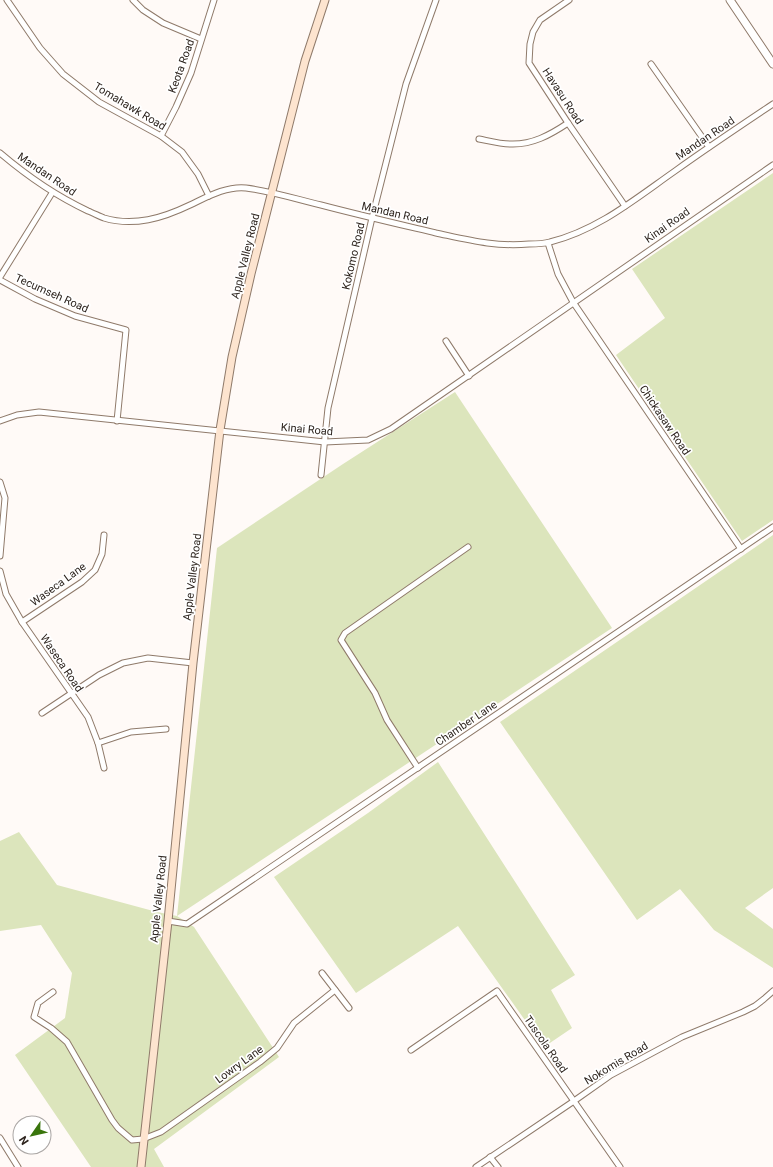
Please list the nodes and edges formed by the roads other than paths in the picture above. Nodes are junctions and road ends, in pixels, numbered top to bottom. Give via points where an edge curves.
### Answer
1 (7, 0) edge
2 (133, 0) edge
3 (214, 0) edge
4 (325, 0) edge
5 (436, 0) edge
6 (569, 0) edge
7 (730, 0) edge
8 (202, 39) junction
9 (651, 64) dead end
10 (773, 64) edge
11 (773, 104) edge
12 (568, 123) junction
13 (161, 136) junction
14 (479, 139) dead end
15 (709, 147) junction
16 (0, 153) edge
17 (773, 165) edge
18 (52, 192) junction
19 (272, 193) junction
20 (209, 196) junction
21 (625, 206) junction
22 (372, 218) junction
23 (548, 242) junction
24 (0, 278) edge
25 (573, 302) junction
26 (446, 341) dead end
27 (469, 376) junction
28 (0, 421) edge
29 (117, 421) junction
30 (220, 430) junction
31 (325, 442) junction
32 (321, 475) dead end
33 (0, 482) edge
34 (773, 527) edge
35 (104, 536) dead end
36 (468, 547) dead end
37 (741, 549) junction
38 (0, 556) edge
39 (0, 571) edge
40 (22, 622) junction
41 (193, 663) junction
42 (71, 694) junction
43 (42, 713) dead end
44 (166, 729) dead end
45 (98, 743) junction
46 (104, 768) dead end
47 (418, 768) junction
48 (168, 920) junction
49 (322, 973) dead end
50 (335, 990) junction
51 (773, 991) edge
52 (53, 992) dead end
53 (349, 1008) dead end
54 (411, 1050) dead end
55 (574, 1101) junction
56 (0, 1138) edge
57 (143, 1139) junction
58 (490, 1157) junction
59 (18, 1167) edge
60 (141, 1167) edge
61 (476, 1167) edge
62 (498, 1167) edge
63 (620, 1167) edge

1 - 13 street, Tomahawk Road via 40,48 63,74 99,102
2 - 8 street via 163,23
3 - 8 street, Keota Road
4 - 19 main road, Apple Valley Road via 305,61
5 - 22 street, Kokomo Road via 406,84
6 - 12 street, Havasu Road via 540,20 533,32 529,63
7 - 10 street
8 - 13 street, Keota Road via 191,73
9 - 15 street
11 - 15 street, Mandan Road
12 - 14 street via 532,142 510,144
12 - 21 street, Havasu Road
13 - 20 street, Tomahawk Road via 182,152 198,174
15 - 21 street, Mandan Road
16 - 18 street, Mandan Road
17 - 25 street, Kinai Road
18 - 20 street, Mandan Road via 104,218 127,222 153,220
18 - 24 street
19 - 20 street, Mandan Road via 240,188 228,189
19 - 22 street, Mandan Road
19 - 30 main road, Apple Valley Road via 232,357
21 - 23 street, Mandan Road via 596,225
22 - 23 street, Mandan Road via 490,244 511,246
22 - 31 street, Kokomo Road via 328,408
23 - 25 street via 558,274
24 - 29 street, Tecumseh Road via 35,299 75,316 126,330
25 - 27 street, Kinai Road
25 - 37 street, Chickasaw Road
26 - 27 street
27 - 31 street, Kinai Road via 391,428 368,440
28 - 29 street, Kinai Road via 17,415 39,412
29 - 30 street, Kinai Road
30 - 31 street, Kinai Road
30 - 41 main road, Apple Valley Road
31 - 32 street, Kokomo Road
33 - 38 street via 5,498
34 - 37 street, Chamber Lane
35 - 40 street, Waseca Lane via 102,554 95,570 82,582
36 - 47 street via 345,633 342,640 376,693 387,720
37 - 47 street, Chamber Lane
39 - 40 street, Waseca Road via 6,594
40 - 42 street, Waseca Road
41 - 42 street via 148,658 123,663
41 - 48 main road, Apple Valley Road
42 - 43 street
42 - 45 street, Waseca Road via 88,717
44 - 45 street via 131,732
45 - 46 street, Waseca Road
47 - 48 street, Chamber Lane via 187,924
48 - 57 main road, Apple Valley Road
49 - 50 street
50 - 53 street
50 - 57 street, Lowry Lane via 294,1023 277,1048 260,1062 161,1132
51 - 55 street, Nokomis Road via 755,1006 682,1037 637,1060
52 - 57 street via 38,1003 34,1017 67,1042 118,1128 132,1140
54 - 55 street, Tuscola Road via 497,991
55 - 58 street, Nokomis Road
55 - 63 street, Tuscola Road
56 - 59 street
57 - 60 main road, Apple Valley Road
58 - 61 street, Nokomis Road
58 - 62 street

